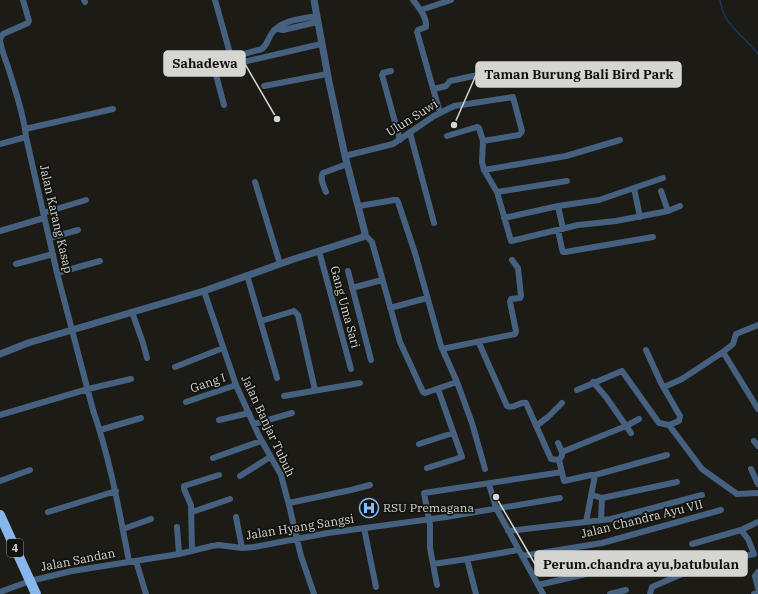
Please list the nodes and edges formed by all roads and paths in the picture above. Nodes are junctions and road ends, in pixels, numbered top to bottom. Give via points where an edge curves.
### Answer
1 (215, 0) edge
2 (314, 0) edge
3 (413, 0) edge
4 (451, 0) edge
5 (26, 1) edge
6 (421, 10) junction
7 (317, 19) junction
8 (0, 40) edge
9 (321, 44) junction
10 (231, 57) junction
11 (200, 66) dead end
12 (506, 69) dead end
13 (391, 71) dead end
14 (327, 74) junction
15 (264, 86) dead end
16 (434, 89) junction
17 (224, 105) dead end
18 (113, 108) dead end
19 (440, 113) junction
20 (25, 129) junction
21 (410, 133) junction
22 (447, 136) dead end
23 (26, 138) junction
24 (400, 140) junction
25 (620, 140) dead end
26 (483, 141) junction
27 (0, 144) edge
28 (345, 156) junction
29 (347, 164) junction
30 (484, 170) junction
31 (663, 178) dead end
32 (567, 181) dead end
33 (255, 182) dead end
34 (634, 188) junction
35 (661, 191) dead end
36 (326, 192) dead end
37 (497, 192) junction
38 (86, 200) dead end
39 (359, 206) junction
40 (558, 206) junction
41 (680, 206) dead end
42 (668, 212) junction
43 (43, 216) junction
44 (640, 217) junction
45 (504, 218) junction
46 (434, 223) dead end
47 (560, 229) junction
48 (78, 230) dead end
49 (0, 231) edge
50 (365, 235) junction
51 (652, 237) dead end
52 (50, 238) junction
53 (319, 251) junction
54 (53, 254) junction
55 (512, 260) dead end
56 (100, 261) dead end
57 (16, 264) dead end
58 (280, 264) junction
59 (348, 271) dead end
60 (57, 273) junction
61 (248, 275) junction
62 (382, 280) junction
63 (352, 288) junction
64 (204, 291) junction
65 (427, 298) junction
66 (390, 308) junction
67 (132, 312) junction
68 (261, 321) junction
69 (758, 325) edge
70 (73, 330) junction
71 (479, 343) junction
72 (223, 348) junction
73 (442, 349) junction
74 (646, 350) dead end
75 (723, 352) junction
76 (0, 354) edge
77 (147, 358) dead end
78 (371, 360) dead end
79 (175, 366) dead end
80 (351, 369) dead end
81 (277, 378) dead end
82 (131, 379) dead end
83 (457, 382) junction
84 (594, 382) junction
85 (360, 383) dead end
86 (236, 385) junction
87 (664, 387) junction
88 (88, 388) junction
89 (438, 389) junction
90 (315, 390) junction
91 (577, 390) dead end
92 (284, 396) dead end
93 (186, 402) dead end
94 (562, 403) dead end
95 (758, 409) edge
96 (249, 412) junction
97 (292, 413) dead end
98 (0, 415) edge
99 (141, 418) dead end
100 (638, 419) dead end
101 (219, 420) dead end
102 (254, 424) junction
103 (669, 425) junction
104 (536, 426) junction
105 (626, 426) junction
106 (100, 430) junction
107 (453, 433) junction
108 (631, 433) dead end
109 (262, 441) junction
110 (558, 443) dead end
111 (419, 444) dead end
112 (562, 452) junction
113 (667, 455) dead end
114 (270, 457) junction
115 (213, 458) dead end
116 (559, 460) junction
117 (427, 468) dead end
118 (485, 469) dead end
119 (751, 469) dead end
120 (30, 470) dead end
121 (562, 472) junction
122 (219, 475) dead end
123 (595, 475) junction
124 (240, 476) dead end
125 (0, 481) edge
126 (677, 482) dead end
127 (489, 484) junction
128 (758, 484) edge
129 (370, 485) dead end
130 (116, 491) junction
131 (758, 493) edge
132 (702, 495) dead end
133 (592, 496) junction
134 (560, 498) dead end
135 (602, 498) junction
136 (230, 499) dead end
137 (289, 503) junction
138 (496, 508) junction
139 (721, 510) dead end
140 (48, 512) dead end
141 (192, 512) junction
142 (0, 515) edge
143 (236, 517) dead end
144 (151, 519) dead end
145 (429, 519) junction
146 (601, 520) junction
147 (586, 522) junction
148 (758, 522) edge
149 (177, 527) dead end
150 (123, 528) junction
151 (364, 528) junction
152 (741, 530) junction
153 (508, 531) junction
154 (297, 539) junction
155 (692, 544) dead end
156 (242, 548) junction
157 (192, 550) junction
158 (518, 550) junction
159 (756, 553) edge
160 (179, 554) junction
161 (522, 556) junction
162 (467, 559) junction
163 (133, 561) junction
164 (433, 564) junction
165 (608, 569) dead end
166 (758, 572) edge
167 (30, 581) junction
168 (437, 585) dead end
169 (538, 585) junction
170 (376, 587) dead end
171 (758, 588) edge
172 (626, 590) dead end
173 (0, 592) edge
174 (758, 593) edge
175 (36, 594) edge
176 (146, 594) edge
177 (314, 594) edge
178 (476, 594) edge
179 (542, 594) edge
180 (610, 594) edge
181 (650, 594) edge
182 (754, 594) edge

1 - 10 street
2 - 7 street
3 - 6 street
4 - 6 street
5 - 8 street via 29,21 4,34
6 - 16 street via 426,26 417,32
7 - 9 street
7 - 10 street via 281,24 262,49
8 - 20 street, Jalan Karang Kasap
9 - 14 street
9 - 17 street via 217,68 215,71
10 - 11 street
12 - 16 street via 450,82 446,86
13 - 24 street via 382,75
14 - 15 street
14 - 28 street
16 - 19 street
18 - 20 street
19 - 21 street, Ulun Suwi
19 - 26 street, Ulun Suwi via 458,105 513,97 521,133
20 - 23 street, Jalan Karang Kasap
21 - 24 street, Ulun Suwi
21 - 46 street
22 - 26 street via 477,127
23 - 27 street
23 - 43 street, Jalan Karang Kasap
24 - 28 street, Ulun Suwi
25 - 30 street via 566,156
26 - 30 street
28 - 29 street
29 - 36 street via 322,173 321,179
29 - 39 street
30 - 37 street
31 - 34 street
32 - 37 street
33 - 58 street
34 - 40 street via 598,200
34 - 44 street
35 - 42 street
37 - 45 street
38 - 43 street
39 - 50 street
39 - 65 street via 396,200 398,202
40 - 45 street
40 - 47 street
41 - 42 street
42 - 44 street
43 - 49 street
43 - 52 street, Jalan Karang Kasap
44 - 47 street
45 - 47 street via 511,241
47 - 51 street via 563,252
48 - 52 street
50 - 53 street via 360,239
50 - 62 street via 372,242
52 - 54 street, Jalan Karang Kasap
53 - 58 street
53 - 80 street, Gang Uma Sari
54 - 57 street
54 - 60 street, Jalan Karang Kasap
55 - 71 street via 518,268 521,296 511,299 510,302 516,332
56 - 60 street
58 - 61 street
59 - 63 street
60 - 70 street, Jalan Karang Kasap
61 - 64 street
61 - 68 street
62 - 63 street
62 - 66 street
63 - 78 street
64 - 67 street
64 - 72 street, Jalan Banjar Tubuh
65 - 66 street
65 - 73 street
66 - 89 street via 400,342 423,392
67 - 70 street
67 - 77 street
68 - 81 street
68 - 90 street via 294,311 298,315
69 - 75 street via 736,334 733,344
70 - 76 street
70 - 88 street
71 - 73 street
71 - 104 street via 507,406 511,408 526,403
72 - 79 street
72 - 86 street, Jalan Banjar Tubuh
73 - 83 street
74 - 87 street
75 - 87 street via 682,379
75 - 95 street
82 - 88 street
83 - 89 street
83 - 118 street
84 - 91 street
84 - 103 street via 622,371 657,421
84 - 105 street
85 - 90 street
86 - 93 street, Gang I
86 - 96 street, Jalan Banjar Tubuh
87 - 103 street via 680,418
88 - 98 street
88 - 106 street
89 - 107 street
90 - 92 street
94 - 104 street
96 - 101 street
96 - 102 street, Jalan Banjar Tubuh
97 - 102 street
99 - 106 street
100 - 105 street
102 - 109 street, Jalan Banjar Tubuh
103 - 131 street via 702,469 737,494
104 - 116 street via 551,459
105 - 108 street
105 - 112 street
106 - 130 street
107 - 111 street
107 - 117 street via 462,457
109 - 114 street, Jalan Banjar Tubuh
109 - 115 street
110 - 112 street
112 - 116 street
113 - 123 street
114 - 124 street
114 - 137 street, Jalan Banjar Tubuh via 281,475
116 - 121 street
119 - 128 street
120 - 125 street
121 - 123 street via 564,481
121 - 127 street
122 - 141 street via 184,486
123 - 133 street
126 - 135 street
127 - 138 street
127 - 145 street via 424,493
129 - 137 street
130 - 140 street
130 - 150 street
132 - 146 street
133 - 135 street
133 - 147 street
134 - 138 street, Jalan Hyang Sangsi
135 - 146 street
136 - 141 street
137 - 154 street, Jalan Banjar Tubuh
138 - 145 street, Jalan Hyang Sangsi
138 - 153 street
139 - 161 street, Jalan Chandra Ayu VII via 602,543
141 - 157 street
142 - 167 highway, 4
143 - 156 street
144 - 150 street
145 - 151 street, Jalan Hyang Sangsi
145 - 164 street
146 - 147 street
147 - 153 street
148 - 152 street
149 - 160 street
150 - 163 street
151 - 154 street, Jalan Hyang Sangsi
151 - 170 street
152 - 155 street
152 - 159 street
153 - 158 street
154 - 156 street, Jalan Hyang Sangsi
154 - 177 street, Jalan Banjar Tubuh
156 - 157 street, Jalan Hyang Sangsi via 219,545
157 - 160 street, Jalan Hyang Sangsi
158 - 161 street
158 - 162 street
159 - 181 street via 728,558 691,570 652,587
160 - 163 street, Jalan Hyang Sangsi
161 - 169 street
162 - 164 street
162 - 178 street
163 - 167 street, Jalan Sandan
163 - 176 street
164 - 168 street
165 - 169 street
166 - 171 street via 755,576
167 - 173 street, Jalan Sandan
167 - 175 highway, 4
169 - 179 street
172 - 180 street
174 - 182 street

